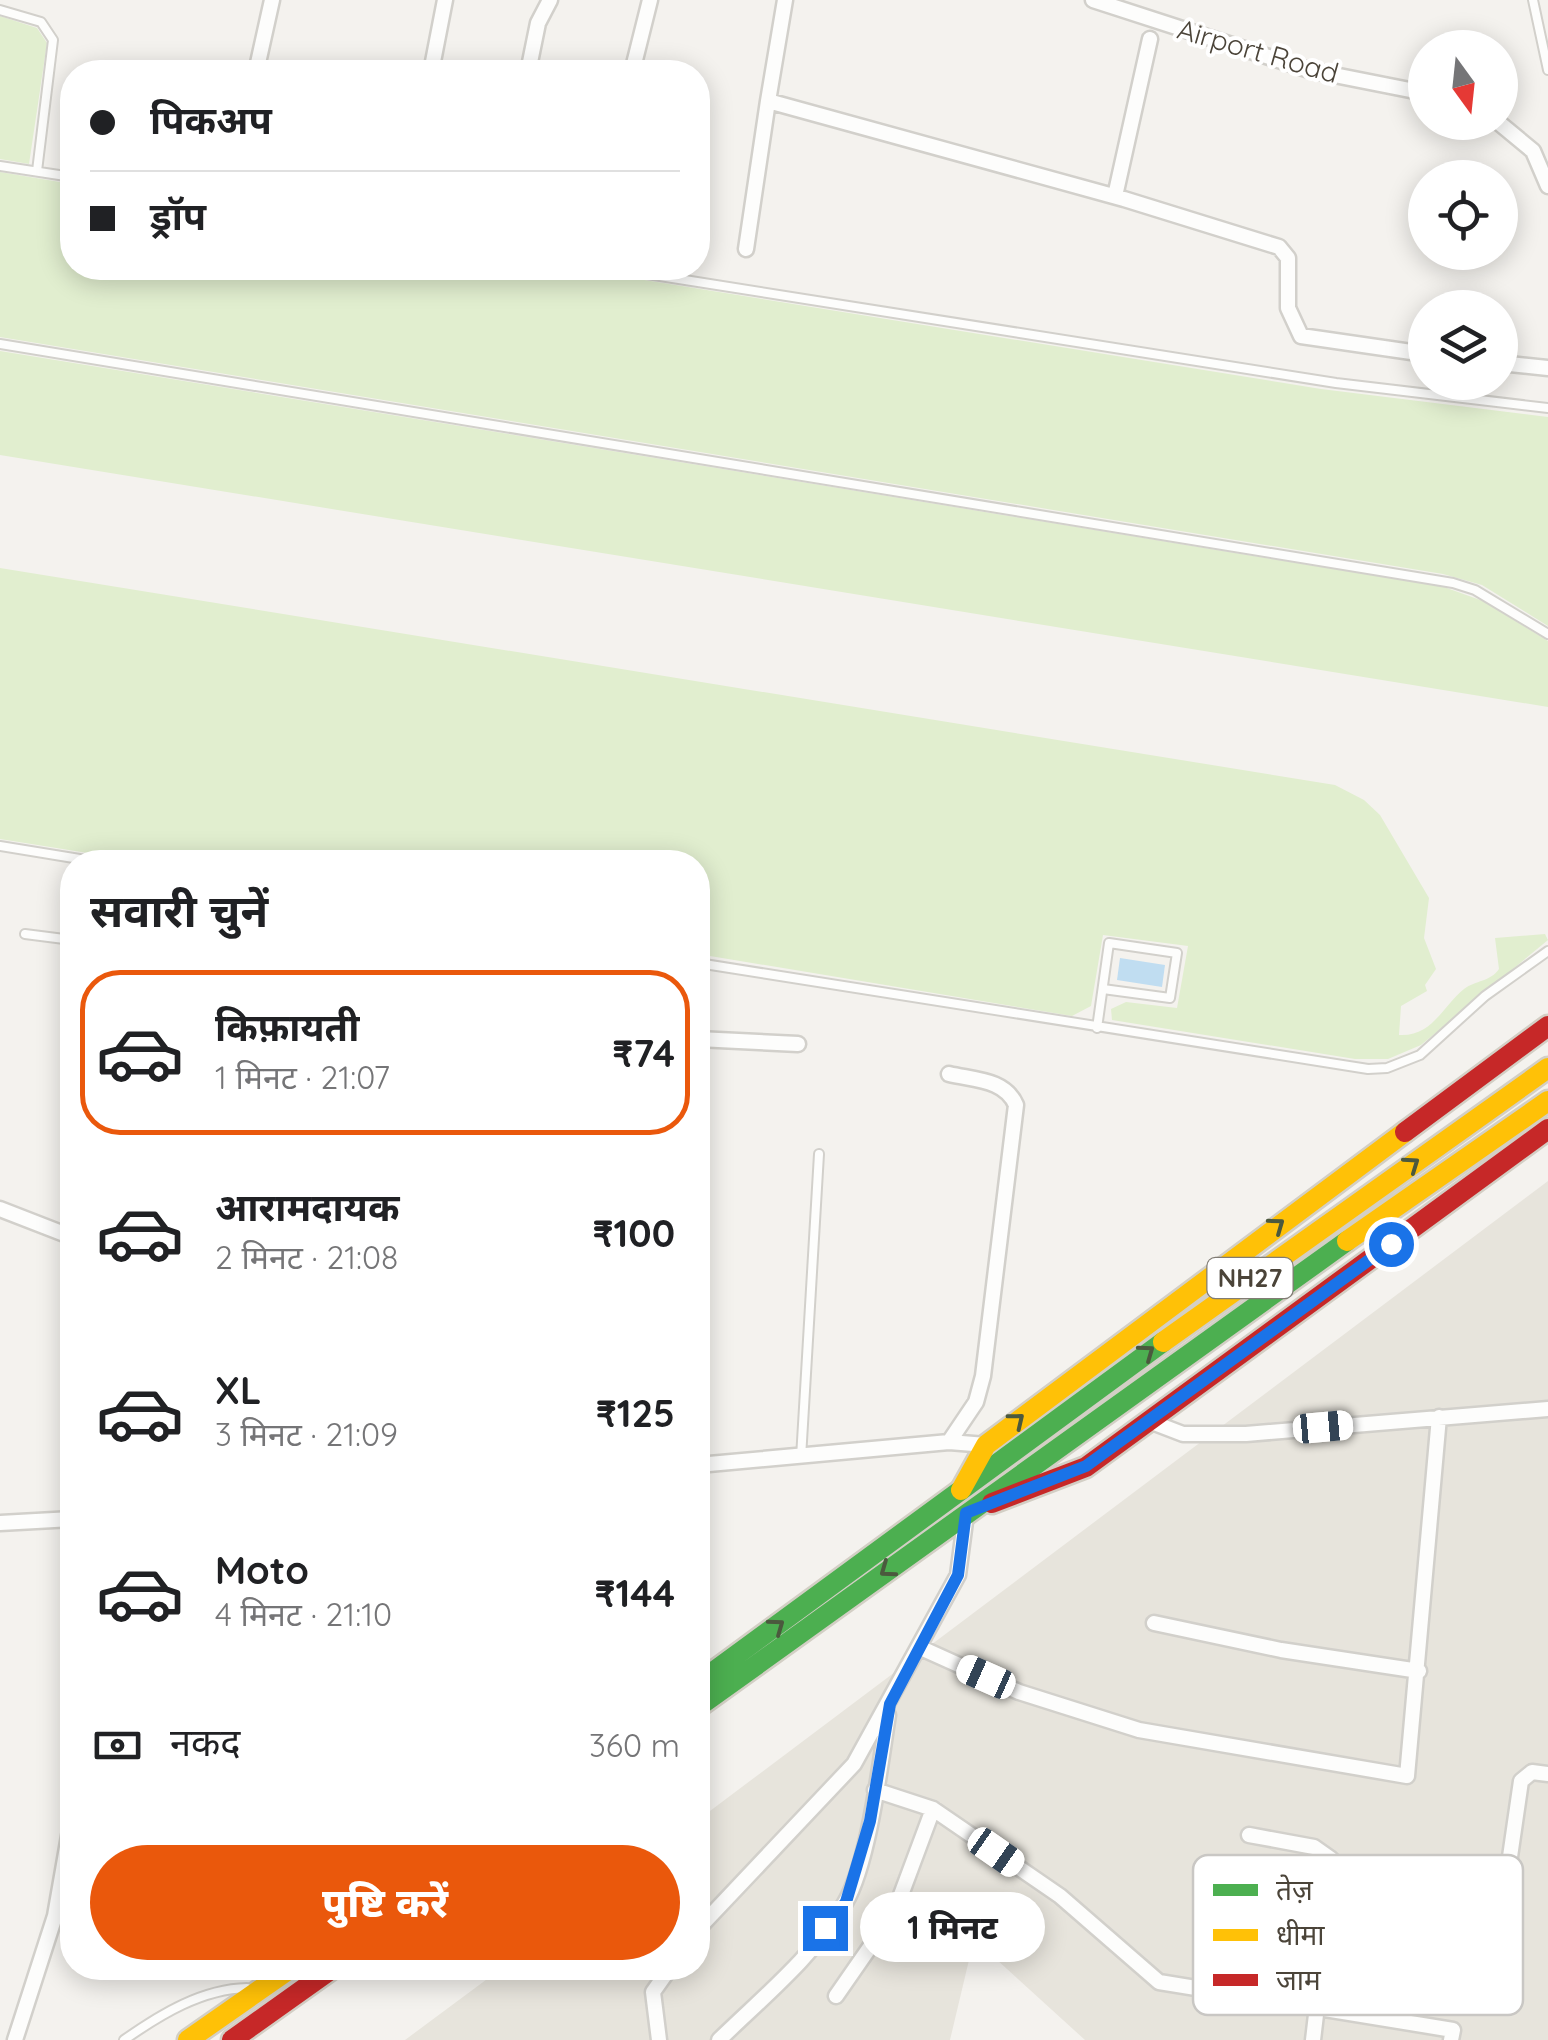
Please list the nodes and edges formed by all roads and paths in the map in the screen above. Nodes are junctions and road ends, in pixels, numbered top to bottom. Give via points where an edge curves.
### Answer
1 (272, 0) edge
2 (445, 0) edge
3 (550, 0) edge
4 (650, 0) edge
5 (785, 0) edge
6 (1093, 0) edge
7 (1533, 0) edge
8 (0, 10) edge
9 (1150, 39) dead end
10 (259, 60) edge
11 (433, 60) edge
12 (530, 60) edge
13 (635, 60) edge
14 (1548, 70) edge
15 (1408, 90) edge
16 (768, 101) junction
17 (1518, 135) edge
18 (1540, 149) edge
19 (0, 166) edge
20 (37, 171) junction
21 (60, 175) edge
22 (1548, 186) edge
23 (1115, 196) junction
24 (746, 249) dead end
25 (685, 280) edge
26 (0, 344) edge
27 (1408, 352) edge
28 (1518, 365) edge
29 (1548, 368) edge
30 (1548, 408) edge
31 (1548, 634) edge
32 (0, 846) edge
33 (60, 856) edge
34 (25, 934) dead end
35 (60, 938) edge
36 (1548, 952) edge
37 (710, 965) edge
38 (1102, 988) junction
39 (1548, 1026) edge
40 (1097, 1028) junction
41 (710, 1040) edge
42 (798, 1044) dead end
43 (1548, 1068) edge
44 (948, 1074) dead end
45 (1548, 1101) edge
46 (1548, 1129) edge
47 (819, 1154) dead end
48 (0, 1209) edge
49 (60, 1232) edge
50 (1548, 1409) edge
51 (1439, 1417) junction
52 (1149, 1421) junction
53 (949, 1442) junction
54 (986, 1445) junction
55 (801, 1458) junction
56 (710, 1463) edge
57 (962, 1504) junction
58 (60, 1520) edge
59 (0, 1522) edge
60 (1154, 1623) dead end
61 (920, 1648) junction
62 (1419, 1671) junction
63 (710, 1675) edge
64 (710, 1698) edge
65 (890, 1704) junction
66 (1548, 1774) edge
67 (876, 1790) junction
68 (933, 1808) junction
69 (1250, 1835) dead end
70 (1326, 1855) edge
71 (1510, 1855) edge
72 (60, 1887) edge
73 (710, 1916) edge
74 (274, 1980) edge
75 (318, 1980) edge
76 (662, 1980) edge
77 (1193, 1987) edge
78 (262, 1988) junction
79 (836, 1996) dead end
80 (1318, 2015) edge
81 (1368, 2015) edge
82 (1403, 2022) junction
83 (256, 2031) edge
84 (15, 2040) edge
85 (124, 2040) edge
86 (188, 2040) edge
87 (232, 2040) edge
88 (659, 2040) edge
89 (719, 2040) edge
90 (1314, 2040) edge
91 (1400, 2040) edge
92 (1451, 2040) edge

1 - 10 street
2 - 11 street
3 - 12 street
4 - 13 street
5 - 16 street
6 - 15 street, Airport Road via 1310,70
7 - 14 lane
8 - 20 lane via 41,22 53,40
9 - 23 street
16 - 23 street
16 - 24 street
17 - 18 street
18 - 22 street
19 - 20 lane
20 - 21 lane
23 - 27 street via 1279,247 1288,258 1288,308 1301,336
25 - 30 lane via 1352,385
26 - 31 lane via 1454,583
28 - 29 street
32 - 33 lane
34 - 35 lane
36 - 40 lane via 1485,996 1420,1055 1386,1068
37 - 40 lane
38 - 38 lane via 1109,943 1177,953 1170,998
38 - 40 lane
54 -> 39 main road
41 - 42 street
57 -> 43 main road, NH27 via 1149,1351
44 - 53 street via 996,1084 1010,1091 1016,1105 983,1376 976,1402
45 - 57 main road, NH27
46 - 52 main road
47 - 55 lane
48 - 49 street
50 - 51 street
51 - 52 street via 1230,1434 1183,1434
51 - 62 street
52 - 57 main road via 1086,1466
53 - 54 street
53 - 55 street
54 - 57 main road
55 - 56 street
57 - 61 street via 958,1575
63 -> 57 main road, NH27
57 -> 64 main road, NH27
58 - 59 street
60 - 62 street
61 - 62 street via 1019,1692 1139,1730 1407,1776
61 - 65 street
65 - 67 street
65 - 73 street via 854,1764
66 - 71 street via 1532,1772 1520,1780
67 - 68 street
67 - 89 street via 846,1902
68 - 77 street via 1060,1896 1158,1982
68 - 79 street via 896,1911
69 - 70 street via 1314,1846
72 - 84 street
74 - 78 main road
75 - 83 main road
76 - 88 street via 653,1992
78 - 85 lane via 223,1988 158,2016
78 - 86 main road
80 - 90 street
81 - 82 street
82 - 91 street
82 - 92 street via 1452,2030
83 - 87 main road

